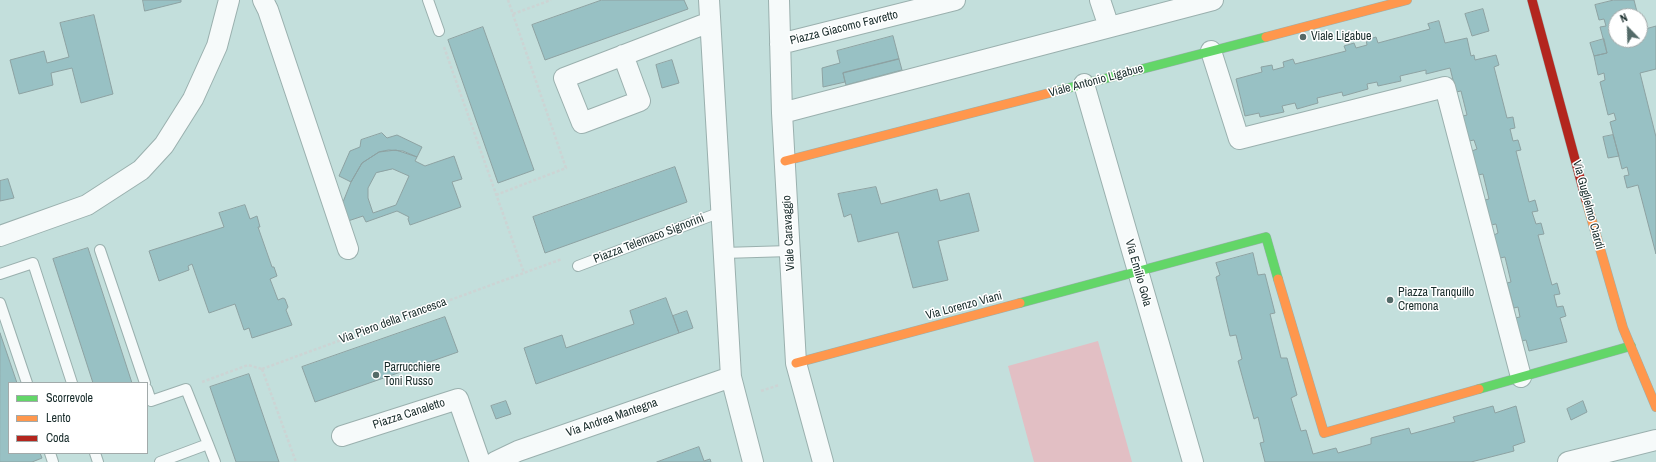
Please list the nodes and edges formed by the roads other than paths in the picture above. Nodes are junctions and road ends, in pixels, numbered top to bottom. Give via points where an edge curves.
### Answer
1 (229, 0) edge
2 (263, 0) edge
3 (428, 0) edge
4 (709, 0) edge
5 (779, 0) edge
6 (954, 0) edge
7 (1100, 0) edge
8 (1213, 0) edge
9 (1407, 0) edge
10 (1532, 0) edge
11 (710, 22) junction
12 (1109, 27) junction
13 (439, 31) road end
14 (780, 44) junction
15 (1211, 51) junction
16 (623, 55) dead end
17 (1084, 84) junction
18 (782, 113) junction
19 (785, 161) junction
20 (721, 212) junction
21 (0, 236) edge
22 (348, 249) dead end
23 (100, 250) dead end
24 (790, 251) junction
25 (723, 253) junction
26 (578, 266) road end
27 (1137, 271) junction
28 (0, 274) edge
29 (0, 303) edge
30 (1631, 346) junction
31 (796, 363) junction
32 (731, 377) junction
33 (1521, 377) junction
34 (27, 382) edge
35 (72, 382) edge
36 (145, 382) edge
37 (148, 392) edge
38 (1656, 406) edge
39 (342, 436) dead end
40 (1656, 440) edge
41 (208, 444) junction
42 (1617, 456) edge
43 (160, 462) edge
44 (215, 462) edge
45 (480, 462) edge
46 (495, 462) edge
47 (753, 462) edge
48 (823, 462) edge
49 (1192, 462) edge
50 (1568, 462) edge

1 - 21 street via 217,46 193,100 164,145 141,170 88,205
2 - 22 street
3 - 13 lane
4 - 11 street
5 - 14 street, Viale Caravaggio
6 - 14 street, Piazza Giacomo Favretto
7 - 12 street
8 - 12 street
9 - 15 street, Viale Antonio Ligabue
10 - 30 street, Via Guglielmo Ciardi via 1594,231 1623,328
11 - 16 street
11 - 20 street
12 - 18 street
14 - 18 street, Viale Caravaggio
15 - 17 street, Viale Antonio Ligabue
15 - 33 street via 1240,139 1445,87
17 - 19 street, Viale Antonio Ligabue
17 - 27 street, Via Emilio Gola
18 - 19 street, Viale Caravaggio
19 - 24 street, Viale Caravaggio
20 - 25 street
20 - 26 lane, Piazza Telemaco Signorini
23 - 36 lane
24 - 25 lane
24 - 31 street, Viale Caravaggio
25 - 32 street
27 - 31 street, Via Lorenzo Viani
27 - 33 street via 1266,236 1324,433
27 - 49 street, Via Emilio Gola
28 - 35 lane via 32,263
29 - 34 lane
30 - 33 street
30 - 38 street, Via Guglielmo Ciardi
31 - 48 street, Viale Caravaggio
32 - 46 street, Via Andrea Mantegna via 518,451
32 - 47 street
37 - 41 lane via 151,401 186,390
39 - 45 street, Piazza Canaletto via 458,398
40 - 42 street
41 - 43 lane
41 - 44 lane
42 - 50 street

